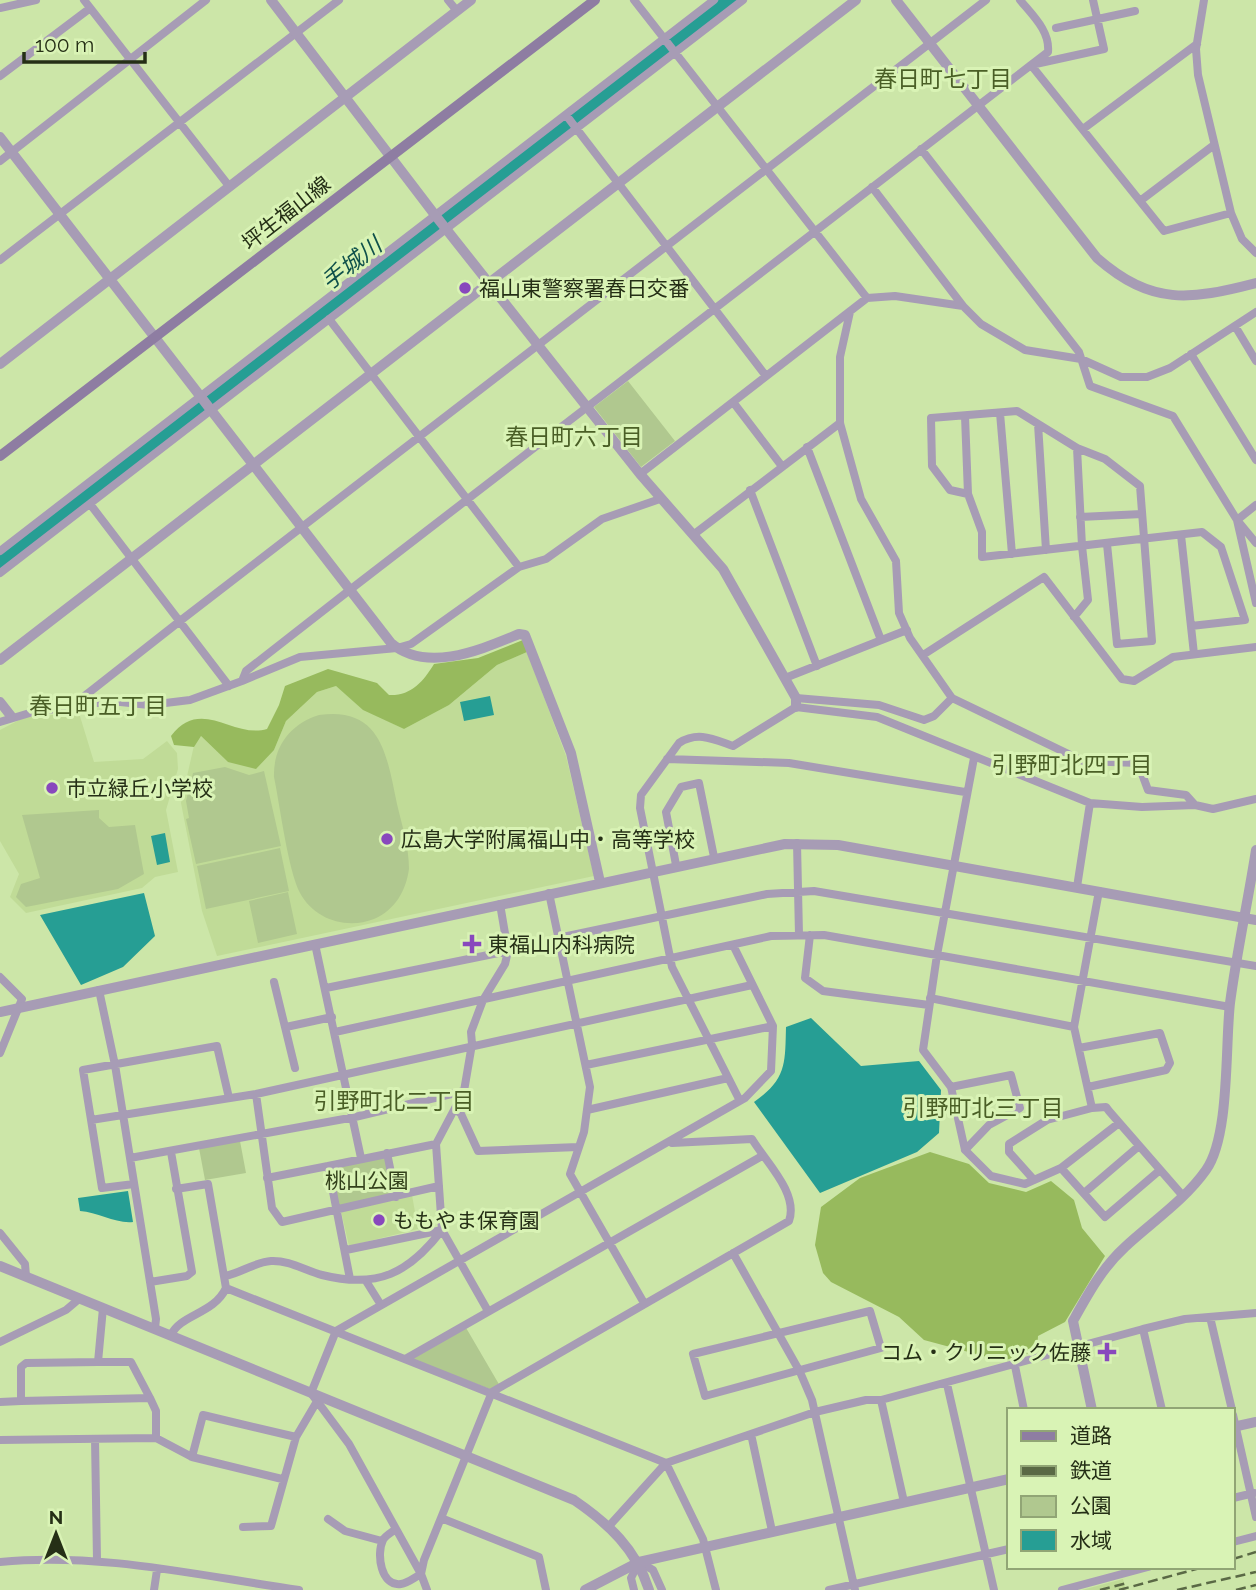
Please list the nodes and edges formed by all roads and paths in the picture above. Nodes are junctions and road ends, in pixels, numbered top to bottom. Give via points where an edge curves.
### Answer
1 (36, 0) edge
2 (85, 0) edge
3 (206, 0) edge
4 (271, 0) edge
5 (339, 0) edge
6 (448, 0) edge
7 (471, 0) edge
8 (595, 0) edge
9 (634, 0) edge
10 (714, 0) edge
11 (743, 0) edge
12 (856, 0) edge
13 (896, 0) edge
14 (986, 0) edge
15 (1020, 0) edge
16 (1093, 0) edge
17 (1205, 0) edge
18 (0, 8) edge
19 (89, 9) junction
20 (457, 11) junction
21 (1135, 11) dead end
22 (1097, 19) junction
23 (1056, 28) dead end
24 (297, 32) junction
25 (665, 41) junction
26 (930, 44) junction
27 (1197, 44) junction
28 (673, 52) junction
29 (130, 59) junction
30 (1031, 65) junction
31 (0, 76) edge
32 (346, 95) junction
33 (978, 105) junction
34 (716, 107) junction
35 (566, 116) junction
36 (178, 122) junction
37 (575, 128) junction
38 (1083, 130) junction
39 (0, 137) edge
40 (1214, 145) junction
41 (921, 149) junction
42 (11, 152) junction
43 (392, 155) junction
44 (0, 161) edge
45 (766, 169) junction
46 (618, 183) junction
47 (229, 186) junction
48 (872, 187) junction
49 (1140, 201) junction
50 (58, 213) junction
51 (1231, 214) junction
52 (436, 216) junction
53 (445, 227) junction
54 (814, 231) junction
55 (667, 247) junction
56 (1256, 253) edge
57 (0, 260) edge
58 (109, 278) junction
59 (488, 282) junction
60 (1256, 283) edge
61 (867, 298) junction
62 (963, 306) junction
63 (715, 309) junction
64 (852, 309) junction
65 (1256, 312) edge
66 (329, 319) junction
67 (1235, 326) junction
68 (155, 338) junction
69 (538, 345) junction
70 (1191, 354) junction
71 (1081, 359) junction
72 (1256, 362) edge
73 (0, 364) edge
74 (370, 373) junction
75 (766, 376) junction
76 (206, 402) junction
77 (733, 402) junction
78 (587, 407) junction
79 (1000, 413) junction
80 (965, 416) junction
81 (840, 423) junction
82 (1038, 424) junction
83 (419, 436) junction
84 (807, 447) junction
85 (1077, 449) junction
86 (0, 456) edge
87 (1256, 460) edge
88 (252, 463) junction
89 (781, 465) junction
90 (640, 474) junction
91 (750, 490) junction
92 (968, 494) junction
93 (468, 499) junction
94 (660, 499) junction
95 (90, 504) junction
96 (1256, 505) edge
97 (1142, 514) junction
98 (1080, 517) junction
99 (1237, 520) junction
100 (303, 527) junction
101 (693, 535) junction
102 (1181, 535) junction
103 (1144, 539) junction
104 (1256, 543) edge
105 (1107, 544) junction
106 (1082, 546) junction
107 (1046, 550) junction
108 (0, 551) edge
109 (1012, 554) junction
110 (131, 558) junction
111 (519, 567) junction
112 (0, 573) edge
113 (351, 589) junction
114 (1256, 603) edge
115 (1074, 617) junction
116 (180, 621) junction
117 (1191, 626) junction
118 (907, 630) junction
119 (881, 640) junction
120 (1256, 647) edge
121 (397, 648) junction
122 (1194, 654) junction
123 (923, 656) junction
124 (0, 660) edge
125 (817, 666) junction
126 (785, 678) junction
127 (242, 681) junction
128 (229, 686) junction
129 (952, 698) junction
130 (0, 702) edge
131 (796, 703) junction
132 (82, 706) junction
133 (11, 716) junction
134 (0, 722) edge
135 (974, 758) junction
136 (667, 759) junction
137 (965, 792) junction
138 (1256, 799) edge
139 (1090, 803) junction
140 (1195, 805) junction
141 (797, 843) junction
142 (1256, 853) edge
143 (714, 857) junction
144 (676, 865) junction
145 (953, 866) junction
146 (651, 870) junction
147 (600, 882) junction
148 (1077, 887) junction
149 (799, 891) junction
150 (1100, 891) junction
151 (549, 893) junction
152 (500, 904) junction
153 (945, 913) junction
154 (660, 917) junction
155 (1244, 917) junction
156 (1256, 920) edge
157 (799, 935) junction
158 (810, 935) junction
159 (558, 937) junction
160 (1091, 938) junction
161 (315, 943) junction
162 (733, 945) junction
163 (508, 951) junction
164 (937, 955) junction
165 (670, 960) junction
166 (1236, 962) junction
167 (1256, 966) edge
168 (0, 978) edge
169 (1083, 979) junction
170 (274, 982) dead end
171 (568, 982) junction
172 (752, 985) junction
173 (326, 988) junction
174 (99, 989) junction
175 (482, 1000) junction
176 (689, 1000) junction
177 (930, 1001) junction
178 (1230, 1007) junction
179 (19, 1008) junction
180 (0, 1012) edge
181 (332, 1017) junction
182 (578, 1023) junction
183 (773, 1026) junction
184 (286, 1027) junction
185 (1074, 1027) junction
186 (335, 1032) junction
187 (708, 1039) junction
188 (472, 1044) junction
189 (1079, 1048) junction
190 (0, 1053) edge
191 (586, 1065) junction
192 (115, 1066) junction
193 (295, 1068) dead end
194 (345, 1075) junction
195 (728, 1078) junction
196 (951, 1087) junction
197 (1088, 1087) junction
198 (464, 1091) junction
199 (256, 1094) junction
200 (229, 1098) junction
201 (740, 1101) junction
202 (1092, 1108) junction
203 (456, 1110) junction
204 (586, 1110) junction
205 (123, 1115) junction
206 (355, 1117) junction
207 (91, 1120) junction
208 (1119, 1123) junction
209 (262, 1135) junction
210 (669, 1143) junction
211 (436, 1144) junction
212 (1139, 1146) junction
213 (578, 1147) junction
214 (965, 1150) junction
215 (171, 1152) junction
216 (387, 1153) junction
217 (762, 1156) junction
218 (130, 1158) junction
219 (361, 1158) junction
220 (328, 1166) junction
221 (1062, 1168) junction
222 (1160, 1170) junction
223 (267, 1178) junction
224 (1034, 1180) junction
225 (134, 1184) junction
226 (439, 1186) junction
227 (176, 1189) junction
228 (579, 1191) junction
229 (1084, 1194) junction
230 (1182, 1196) junction
231 (396, 1198) junction
232 (337, 1210) junction
233 (442, 1230) junction
234 (0, 1233) edge
235 (608, 1243) junction
236 (345, 1250) junction
237 (733, 1253) junction
238 (460, 1260) junction
239 (0, 1266) edge
240 (26, 1276) junction
241 (225, 1276) junction
242 (350, 1279) junction
243 (366, 1281) junction
244 (150, 1282) junction
245 (226, 1288) junction
246 (79, 1299) junction
247 (643, 1303) junction
248 (381, 1306) junction
249 (103, 1308) junction
250 (488, 1311) junction
251 (1256, 1313) edge
252 (1210, 1317) junction
253 (155, 1328) junction
254 (1143, 1329) junction
255 (336, 1331) junction
256 (777, 1333) junction
257 (171, 1335) junction
258 (0, 1342) edge
259 (1077, 1348) junction
260 (407, 1358) junction
261 (98, 1362) junction
262 (1015, 1366) junction
263 (800, 1372) junction
264 (947, 1384) junction
265 (492, 1392) junction
266 (150, 1398) junction
267 (314, 1398) junction
268 (21, 1401) junction
269 (881, 1401) junction
270 (0, 1402) edge
271 (1024, 1408) edge
272 (1092, 1408) edge
273 (1162, 1408) edge
274 (1232, 1408) edge
275 (815, 1412) junction
276 (1256, 1422) edge
277 (1235, 1427) edge
278 (751, 1434) junction
279 (296, 1437) junction
280 (156, 1438) junction
281 (95, 1439) junction
282 (0, 1440) edge
283 (467, 1455) junction
284 (192, 1457) junction
285 (666, 1463) junction
286 (282, 1479) junction
287 (1007, 1479) edge
288 (972, 1488) junction
289 (1254, 1493) edge
290 (1235, 1498) edge
291 (904, 1502) junction
292 (838, 1516) junction
293 (1256, 1517) edge
294 (441, 1518) junction
295 (328, 1519) dead end
296 (610, 1525) junction
297 (243, 1527) dead end
298 (396, 1529) junction
299 (772, 1531) junction
300 (1256, 1536) edge
301 (382, 1541) junction
302 (1235, 1541) edge
303 (705, 1546) junction
304 (1007, 1549) edge
305 (986, 1554) junction
306 (97, 1560) junction
307 (0, 1562) edge
308 (639, 1562) junction
309 (158, 1570) junction
310 (1129, 1570) edge
311 (421, 1574) junction
312 (854, 1587) edge
313 (154, 1590) edge
314 (299, 1590) edge
315 (427, 1590) edge
316 (547, 1590) edge
317 (585, 1590) edge
318 (634, 1590) edge
319 (649, 1590) edge
320 (662, 1590) edge
321 (716, 1590) edge
322 (829, 1590) edge
323 (994, 1590) edge
324 (1062, 1590) edge

1 - 18 street
2 - 19 street
3 - 29 street
4 - 24 street
5 - 24 street
6 - 20 street
7 - 20 street
8 - 43 main road, 坪生福山線
9 - 25 street
10 - 25 street
11 - 28 street
12 - 34 street
13 - 26 street
14 - 26 street
15 - 30 street via 1046,32 1049,43 1048,52
16 - 22 street
17 - 27 street
19 - 29 street
19 - 31 street
20 - 32 street
21 - 22 street
22 - 23 street
22 - 30 street via 1104,49
24 - 32 street
24 - 36 street
25 - 28 street
25 - 35 street
26 - 33 street
26 - 45 street
27 - 38 street
27 - 40 street via 1198,75
28 - 34 street
28 - 37 street
29 - 36 street
29 - 42 street
30 - 33 street
30 - 38 street
32 - 43 street
32 - 47 street
33 - 41 street
33 - 60 street via 1097,258 1128,283 1155,295 1185,297
34 - 45 street
34 - 46 street
35 - 37 street
35 - 52 street
36 - 47 street
36 - 50 street
37 - 46 street
37 - 53 street
38 - 49 street
39 - 42 street
40 - 49 street
40 - 51 street
41 - 48 street
41 - 71 street
42 - 44 street
42 - 50 street
43 - 52 street
43 - 68 main road, 坪生福山線
45 - 54 street
45 - 55 street
46 - 55 street
46 - 59 street
47 - 58 street
48 - 54 street
48 - 62 street
49 - 51 street via 1164,231
50 - 57 street
50 - 58 street
51 - 56 street via 1242,239
52 - 53 street
52 - 76 street
53 - 59 street
53 - 66 street
54 - 61 street
54 - 63 street
55 - 63 street
55 - 69 street
58 - 68 street
58 - 73 street
59 - 69 street
59 - 74 street
61 - 62 street via 895,296
61 - 64 street
62 - 71 street via 981,324 1025,350
63 - 75 street
63 - 78 street
64 - 75 street
64 - 81 street via 840,357
65 - 67 street
66 - 74 street
66 - 76 street
67 - 70 street
67 - 72 street
68 - 76 street
68 - 86 main road, 坪生福山線
69 - 78 street
69 - 83 street
70 - 71 street via 1147,377 1121,377
70 - 87 street
71 - 99 street via 1090,386 1173,416
74 - 83 street
74 - 88 street
75 - 77 street
76 - 88 street
76 - 95 street
76 - 108 street
77 - 89 street
77 - 90 street
78 - 90 street
78 - 93 street
79 - 80 street
79 - 82 street via 1017,411
79 - 109 street
80 - 92 street
80 - 92 street via 931,418 932,466 950,490
81 - 84 street
81 - 118 street via 861,499 896,561 899,613
82 - 85 street
82 - 107 street
83 - 93 street
83 - 100 street
84 - 89 street
84 - 119 street
85 - 97 street via 1105,459 1140,486
85 - 98 street
88 - 100 street
88 - 110 street
89 - 91 street
90 - 94 street
91 - 101 street
91 - 125 street
92 - 109 street via 982,532 982,557
93 - 111 street
93 - 113 street
94 - 101 street
94 - 111 street via 602,519 546,559
95 - 110 street
95 - 112 street
96 - 99 street
97 - 98 street
97 - 103 street
98 - 106 street
99 - 104 street
99 - 114 street
100 - 113 street
100 - 116 street
101 - 126 street via 723,569
102 - 103 street
102 - 117 street
102 - 117 street via 1202,533 1221,547 1245,620
103 - 105 street
103 - 105 street via 1152,641 1117,644
105 - 106 street
106 - 107 street
106 - 115 street via 1088,600
107 - 109 street
110 - 116 street
110 - 124 street
111 - 121 street via 428,634
113 - 121 street
113 - 127 street via 246,671
115 - 122 street via 1122,679 1133,681 1172,657
115 - 123 street via 1044,577
116 - 128 street
116 - 132 street via 82,698
117 - 122 street
118 - 119 street
118 - 123 street
119 - 125 street
120 - 122 street
121 - 127 street via 300,657
121 - 147 street via 442,658 525,635 571,753
123 - 129 street
125 - 126 street
126 - 131 street
127 - 128 street
128 - 132 street via 165,705 124,700
129 - 131 street via 924,720 879,705
129 - 140 street via 1083,761 1138,763 1148,790 1186,795
130 - 133 street
131 - 135 street via 877,717
131 - 136 street via 733,746 701,736 686,738
132 - 133 street
133 - 134 street
135 - 137 street
135 - 139 street
136 - 137 street via 789,763
136 - 146 street via 639,801
137 - 145 street
138 - 140 street via 1213,809
139 - 140 street
139 - 148 street
141 - 143 street
141 - 145 street via 838,845
141 - 149 street
142 - 155 street
143 - 144 street
143 - 144 street via 699,783 681,787 666,813
144 - 146 street
145 - 148 street
145 - 153 street
146 - 147 street
146 - 154 street
147 - 151 street
148 - 150 street
149 - 153 street
149 - 154 street
149 - 157 street
150 - 155 street
150 - 160 street
151 - 152 street
151 - 159 street
152 - 161 street
152 - 163 street
153 - 160 street
153 - 164 street
154 - 159 street
154 - 165 street
155 - 156 street
155 - 166 street
157 - 158 street
157 - 162 street
158 - 164 street
158 - 177 street via 805,978 823,991
159 - 171 street
160 - 166 street
160 - 169 street
161 - 173 street
161 - 174 street
162 - 165 street
162 - 172 street
163 - 173 street
163 - 175 street
164 - 169 street
164 - 177 street
165 - 171 street
165 - 176 street
166 - 167 street
166 - 178 street
168 - 179 street via 21,997
169 - 178 street
169 - 185 street
170 - 184 street
171 - 175 street
171 - 182 street
172 - 176 street
172 - 183 street
173 - 181 street
174 - 179 street
174 - 192 street
175 - 186 street
175 - 188 street via 471,1032
176 - 182 street
176 - 187 street
177 - 185 street
177 - 196 street via 923,1050
178 - 230 street via 1217,1150
179 - 180 street
179 - 190 street
181 - 184 street
181 - 186 street
182 - 188 street
182 - 191 street
183 - 187 street
183 - 201 street via 771,1072
184 - 193 street
185 - 189 street
186 - 194 street
187 - 191 street
187 - 195 street
188 - 194 street
188 - 198 street
189 - 197 street
189 - 197 street via 1160,1033 1170,1063 1166,1070
191 - 204 street via 590,1087
192 - 200 street via 217,1046
192 - 205 street
192 - 207 street via 83,1070
194 - 199 street
194 - 206 street
195 - 201 street
195 - 204 street
196 - 214 street
196 - 214 street via 1011,1076 1020,1108 989,1125
197 - 202 street
198 - 203 street
198 - 206 street
199 - 200 street
199 - 209 street
200 - 205 street
201 - 210 street
202 - 208 street via 1106,1107
202 - 224 street via 1047,1120 1009,1144 1009,1152
203 - 211 street
203 - 213 street via 478,1151
204 - 213 street
205 - 207 street
205 - 218 street
206 - 209 street
206 - 219 street
207 - 225 street via 102,1188
208 - 212 street
208 - 221 street
209 - 215 street
209 - 223 street
210 - 217 street via 746,1138 752,1139
210 - 228 street
211 - 216 street
211 - 226 street
212 - 222 street
212 - 229 street
213 - 228 street via 570,1174
214 - 224 street via 991,1176 1025,1184
215 - 218 street
215 - 227 street
216 - 219 street
216 - 231 street
217 - 235 street
217 - 237 street via 784,1187 791,1215 789,1221
218 - 225 street
219 - 220 street
220 - 223 street
220 - 232 street
221 - 224 street
221 - 229 street
222 - 229 street via 1105,1217
222 - 230 street
223 - 232 street via 272,1208 282,1222
225 - 244 street
226 - 231 street
226 - 233 street
227 - 241 street via 208,1184
227 - 244 street via 192,1272
228 - 235 street
228 - 238 street
230 - 259 street via 1104,1269 1073,1321
231 - 232 street
232 - 236 street
233 - 236 street
233 - 238 street
233 - 243 street via 426,1251 393,1276
234 - 240 street via 25,1264
235 - 247 street
235 - 250 street
236 - 242 street
237 - 247 street
237 - 256 street
238 - 248 street
238 - 250 street
239 - 240 street
240 - 246 street
241 - 242 street via 271,1261
241 - 245 street
242 - 243 street
243 - 248 street
244 - 253 street
245 - 255 street
245 - 257 street via 203,1313 174,1328
246 - 249 street
246 - 258 street
247 - 265 street
248 - 255 street
249 - 253 street
249 - 261 street
250 - 260 street
251 - 252 street
252 - 254 street
252 - 274 street
253 - 257 street
254 - 259 street
254 - 273 street
255 - 260 street
255 - 267 street
256 - 263 street
256 - 263 street via 870,1311 881,1348
256 - 263 street via 693,1354 705,1396
257 - 267 street
259 - 262 street
259 - 272 street
260 - 265 street
261 - 266 street via 131,1362
261 - 268 street via 26,1363 21,1367
262 - 264 street
262 - 271 street
263 - 275 street
264 - 269 street
264 - 288 street
265 - 283 street
265 - 285 street
266 - 268 street
266 - 280 street via 156,1411
267 - 279 street
267 - 283 street
267 - 298 street via 349,1444
268 - 270 street
269 - 275 street
269 - 291 street
275 - 278 street
275 - 292 street
276 - 277 street
277 - 289 street
278 - 285 street
278 - 299 street
279 - 284 street via 203,1415
279 - 286 street
280 - 281 street
280 - 284 street
281 - 282 street
281 - 306 street
283 - 294 street
283 - 296 street via 575,1500
284 - 286 street
285 - 296 street
285 - 303 street
286 - 297 street via 271,1526
287 - 288 street
288 - 291 street
288 - 305 street
289 - 290 street
289 - 293 street
291 - 292 street
292 - 299 street
292 - 312 street
294 - 311 street
294 - 316 street via 539,1557
295 - 301 street via 345,1531
296 - 308 street
298 - 301 street
298 - 311 street
299 - 303 street
300 - 302 street
301 - 311 street via 380,1556 386,1579 403,1584
303 - 308 street
303 - 321 street
304 - 305 street
305 - 312 street
305 - 323 street
306 - 307 street
306 - 309 street
308 - 317 street
308 - 318 street via 631,1578
308 - 319 street
308 - 320 street via 653,1570
309 - 313 street
309 - 314 street
310 - 324 street
311 - 315 street
312 - 322 street

